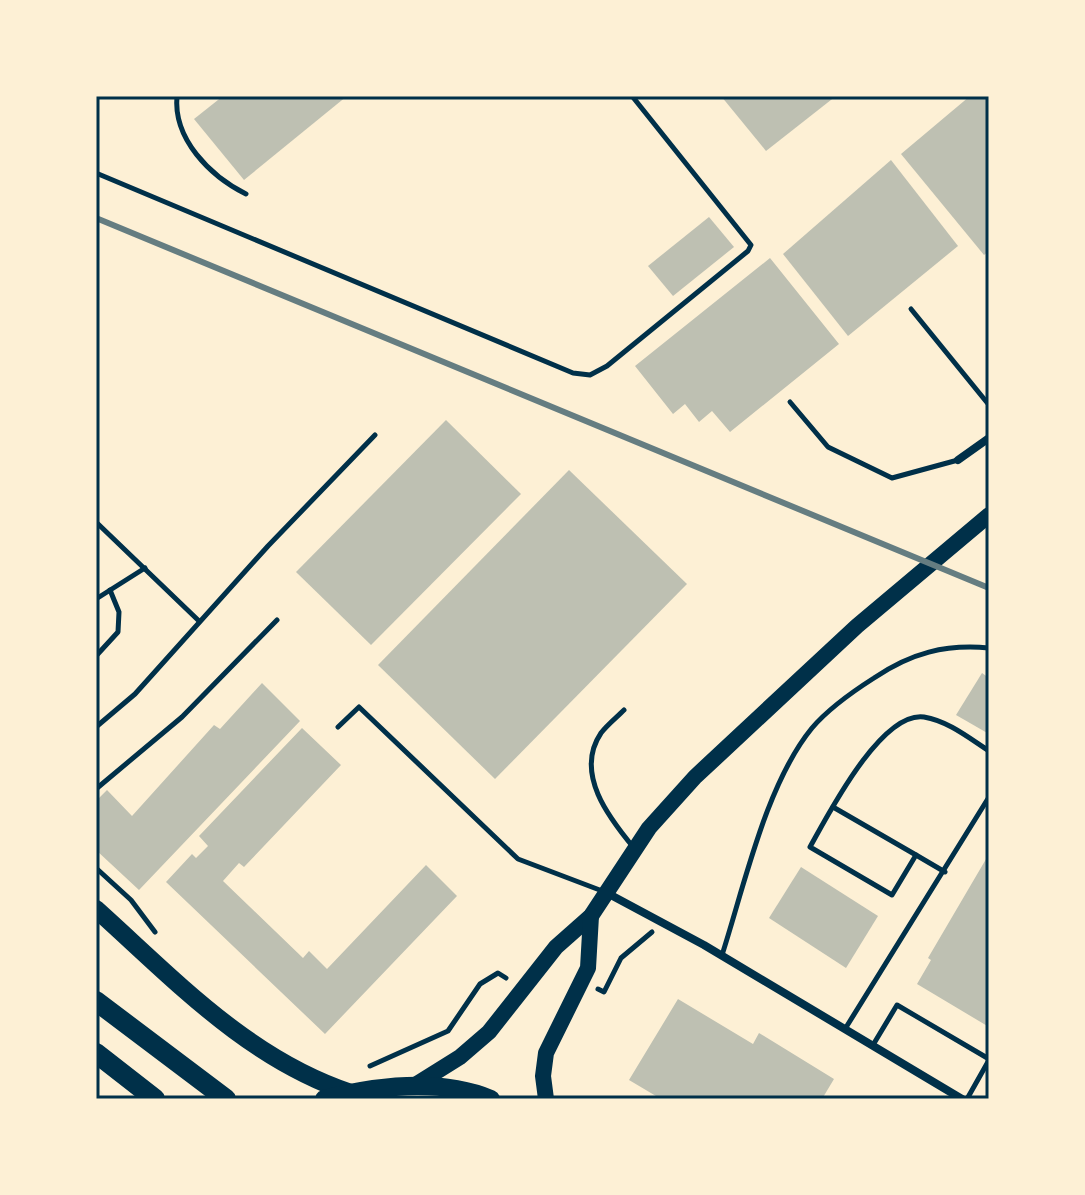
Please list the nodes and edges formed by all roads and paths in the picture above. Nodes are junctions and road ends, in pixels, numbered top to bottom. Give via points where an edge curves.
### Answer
1 (177, 96) edge
2 (632, 96) edge
3 (96, 173) edge
4 (246, 194) dead end
5 (911, 309) dead end
6 (790, 402) dead end
7 (989, 405) edge
8 (375, 435) dead end
9 (989, 438) edge
10 (958, 460) joint
11 (989, 515) edge
12 (96, 522) edge
13 (145, 568) junction
14 (110, 590) junction
15 (96, 599) edge
16 (277, 620) dead end
17 (199, 621) junction
18 (989, 648) edge
19 (96, 656) edge
20 (624, 710) dead end
21 (96, 727) edge
22 (338, 727) dead end
23 (989, 751) edge
24 (96, 789) edge
25 (989, 797) edge
26 (833, 807) junction
27 (635, 848) junction
28 (916, 855) junction
29 (96, 868) edge
30 (945, 872) junction
31 (606, 892) junction
32 (96, 909) edge
33 (591, 916) junction
34 (660, 921) junction
35 (161, 939) dead end
36 (722, 955) junction
37 (498, 973) dead end
38 (604, 992) dead end
39 (96, 1001) edge
40 (845, 1029) junction
41 (873, 1045) junction
42 (96, 1053) edge
43 (989, 1059) edge
44 (364, 1067) dead end
45 (412, 1087) junction
46 (351, 1093) junction
47 (155, 1099) edge
48 (226, 1099) edge
49 (324, 1099) edge
50 (491, 1099) edge
51 (546, 1099) edge
52 (965, 1099) edge

1 - 4 lane via 175,117 201,160 220,181
2 - 3 path via 751,245 590,375 558,367
5 - 7 lane
6 - 10 lane via 828,447 892,478
8 - 17 lane
9 - 10 street
11 - 27 main road via 857,626 695,777
12 - 13 lane
13 - 14 lane
13 - 17 lane
14 - 15 lane
14 - 19 lane via 119,612 118,632
16 - 24 lane via 182,717
17 - 21 lane via 135,694
18 - 36 lane via 927,650 847,695 811,729 758,836
20 - 27 lane via 601,733 592,767 600,801
22 - 31 lane via 359,707 518,859
23 - 26 lane via 942,722 920,716 897,724
25 - 30 lane
26 - 28 lane
26 - 28 lane via 810,847 892,895
27 - 31 main road
28 - 30 lane
29 - 35 path via 131,900
30 - 40 lane
31 - 33 main road
31 - 34 street
32 - 46 highway via 244,1040 299,1075
33 - 45 main road via 556,947 480,1041
33 - 51 main road via 588,968 546,1053
34 - 36 street
34 - 38 path via 648,938 621,958
36 - 40 street
37 - 44 path via 480,984 448,1031
39 - 48 highway
40 - 41 street
41 - 43 lane via 897,1005
41 - 52 street
42 - 47 highway
43 - 52 lane
45 - 46 highway
45 - 50 highway
46 - 49 highway

